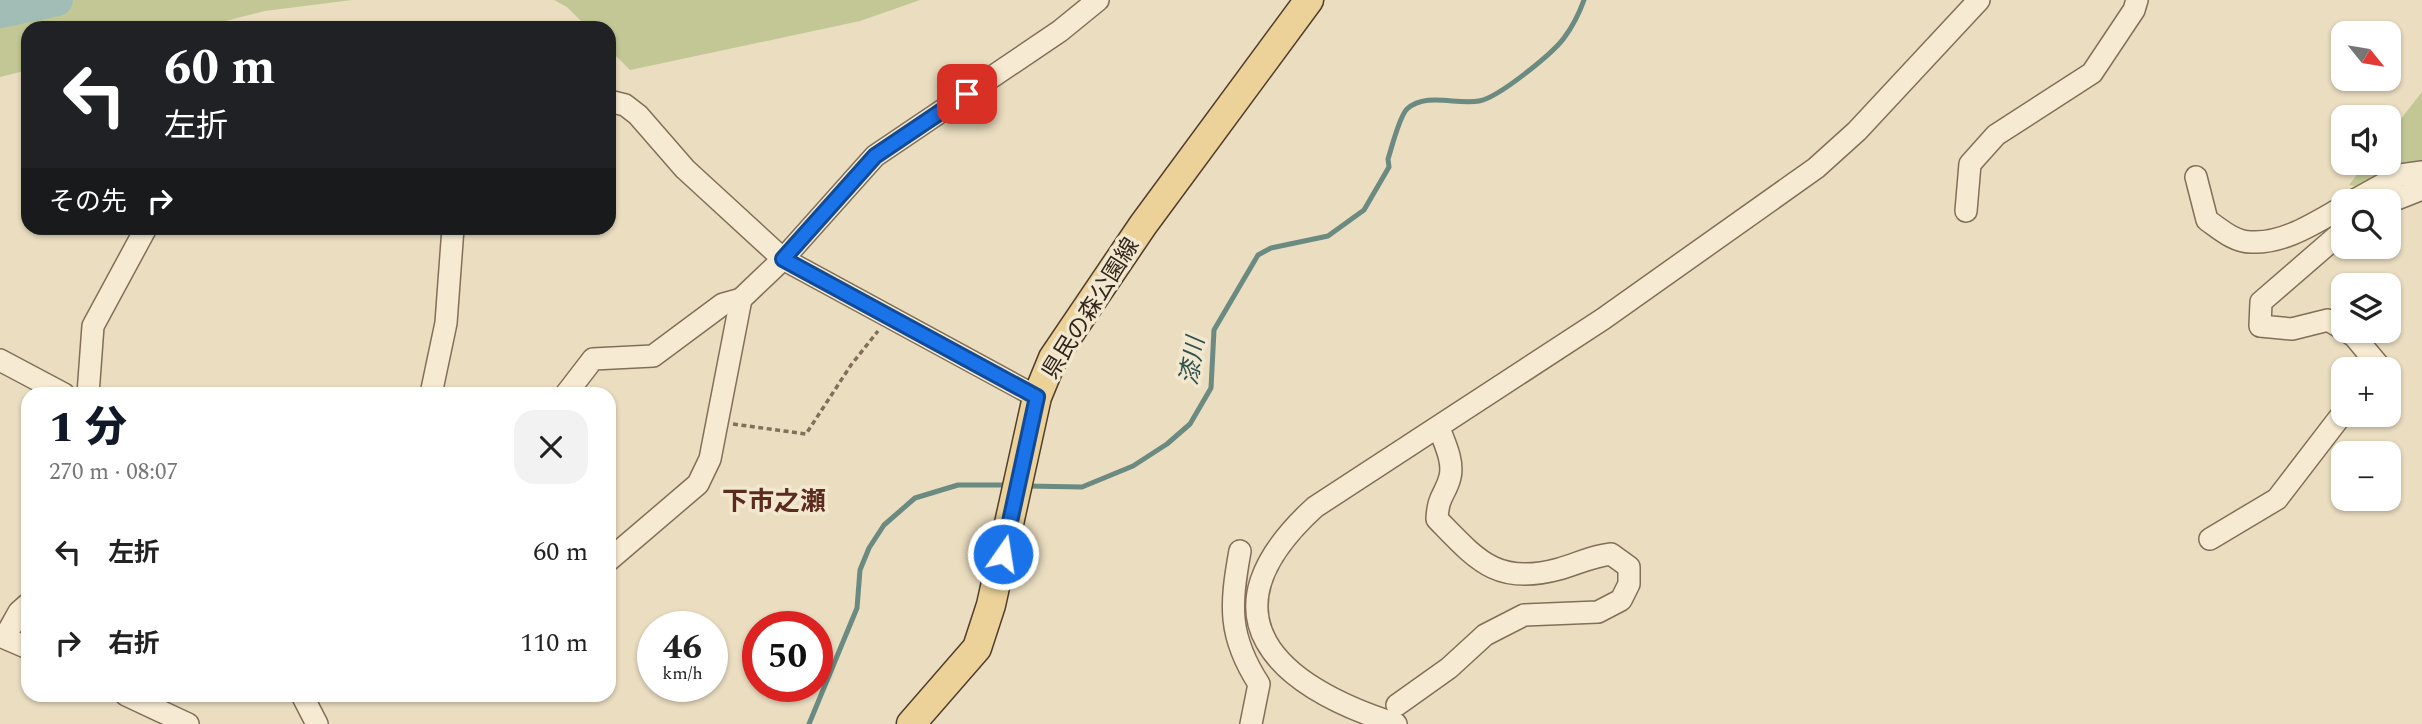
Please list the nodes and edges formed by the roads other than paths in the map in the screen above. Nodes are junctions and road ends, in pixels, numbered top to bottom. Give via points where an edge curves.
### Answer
1 (1098, 0) edge
2 (1309, 0) edge
3 (1979, 0) edge
4 (2137, 0) edge
5 (616, 102) edge
6 (2422, 172) edge
7 (2196, 177) dead end
8 (2375, 189) edge
9 (2422, 189) edge
10 (2401, 197) edge
11 (1966, 211) dead end
12 (2331, 214) edge
13 (142, 235) edge
14 (452, 235) edge
15 (2331, 241) edge
16 (783, 259) junction
17 (741, 299) junction
18 (2331, 322) edge
19 (2360, 343) edge
20 (2372, 357) edge
21 (0, 360) edge
22 (51, 387) edge
23 (89, 387) edge
24 (432, 387) edge
25 (571, 387) edge
26 (1034, 410) junction
27 (2332, 427) edge
28 (1439, 428) junction
29 (2210, 539) dead end
30 (1240, 551) dead end
31 (616, 554) edge
32 (21, 610) edge
33 (3, 636) edge
34 (21, 645) edge
35 (142, 702) edge
36 (306, 702) edge
37 (1397, 715) edge
38 (188, 724) edge
39 (317, 724) edge
40 (911, 724) edge
41 (1251, 724) edge

1 - 16 street via 1060,31 875,156
2 - 26 main road, 県民の森公園線 via 1143,225 1053,358
3 - 28 street via 1857,131 1816,168
4 - 11 street via 2092,73 1996,135 1970,163
5 - 16 street via 638,115 685,169
6 - 8 street via 2400,175
7 - 12 street via 2207,220 2228,236 2251,242 2294,234
9 - 10 street
13 - 23 street via 93,326
14 - 24 street via 446,323
15 - 18 street via 2261,302 2260,326 2292,329
16 - 17 street
16 - 26 street via 889,317
17 - 25 street via 723,304 653,356 593,359
17 - 31 street via 710,459 698,484
19 - 20 street
21 - 22 street
26 - 40 main road, 県民の森公園線 via 977,648
27 - 29 street via 2277,499
28 - 37 street via 1307,514 1275,549 1260,592 1262,633 1286,669 1336,702
28 - 37 street via 1451,476 1438,500 1437,519 1476,559 1527,576 1611,554 1629,567 1629,584 1621,600 1598,612 1524,615 1485,635
30 - 41 street via 1232,613 1236,639 1259,684
32 - 33 street
33 - 34 street
35 - 38 street
36 - 39 street

